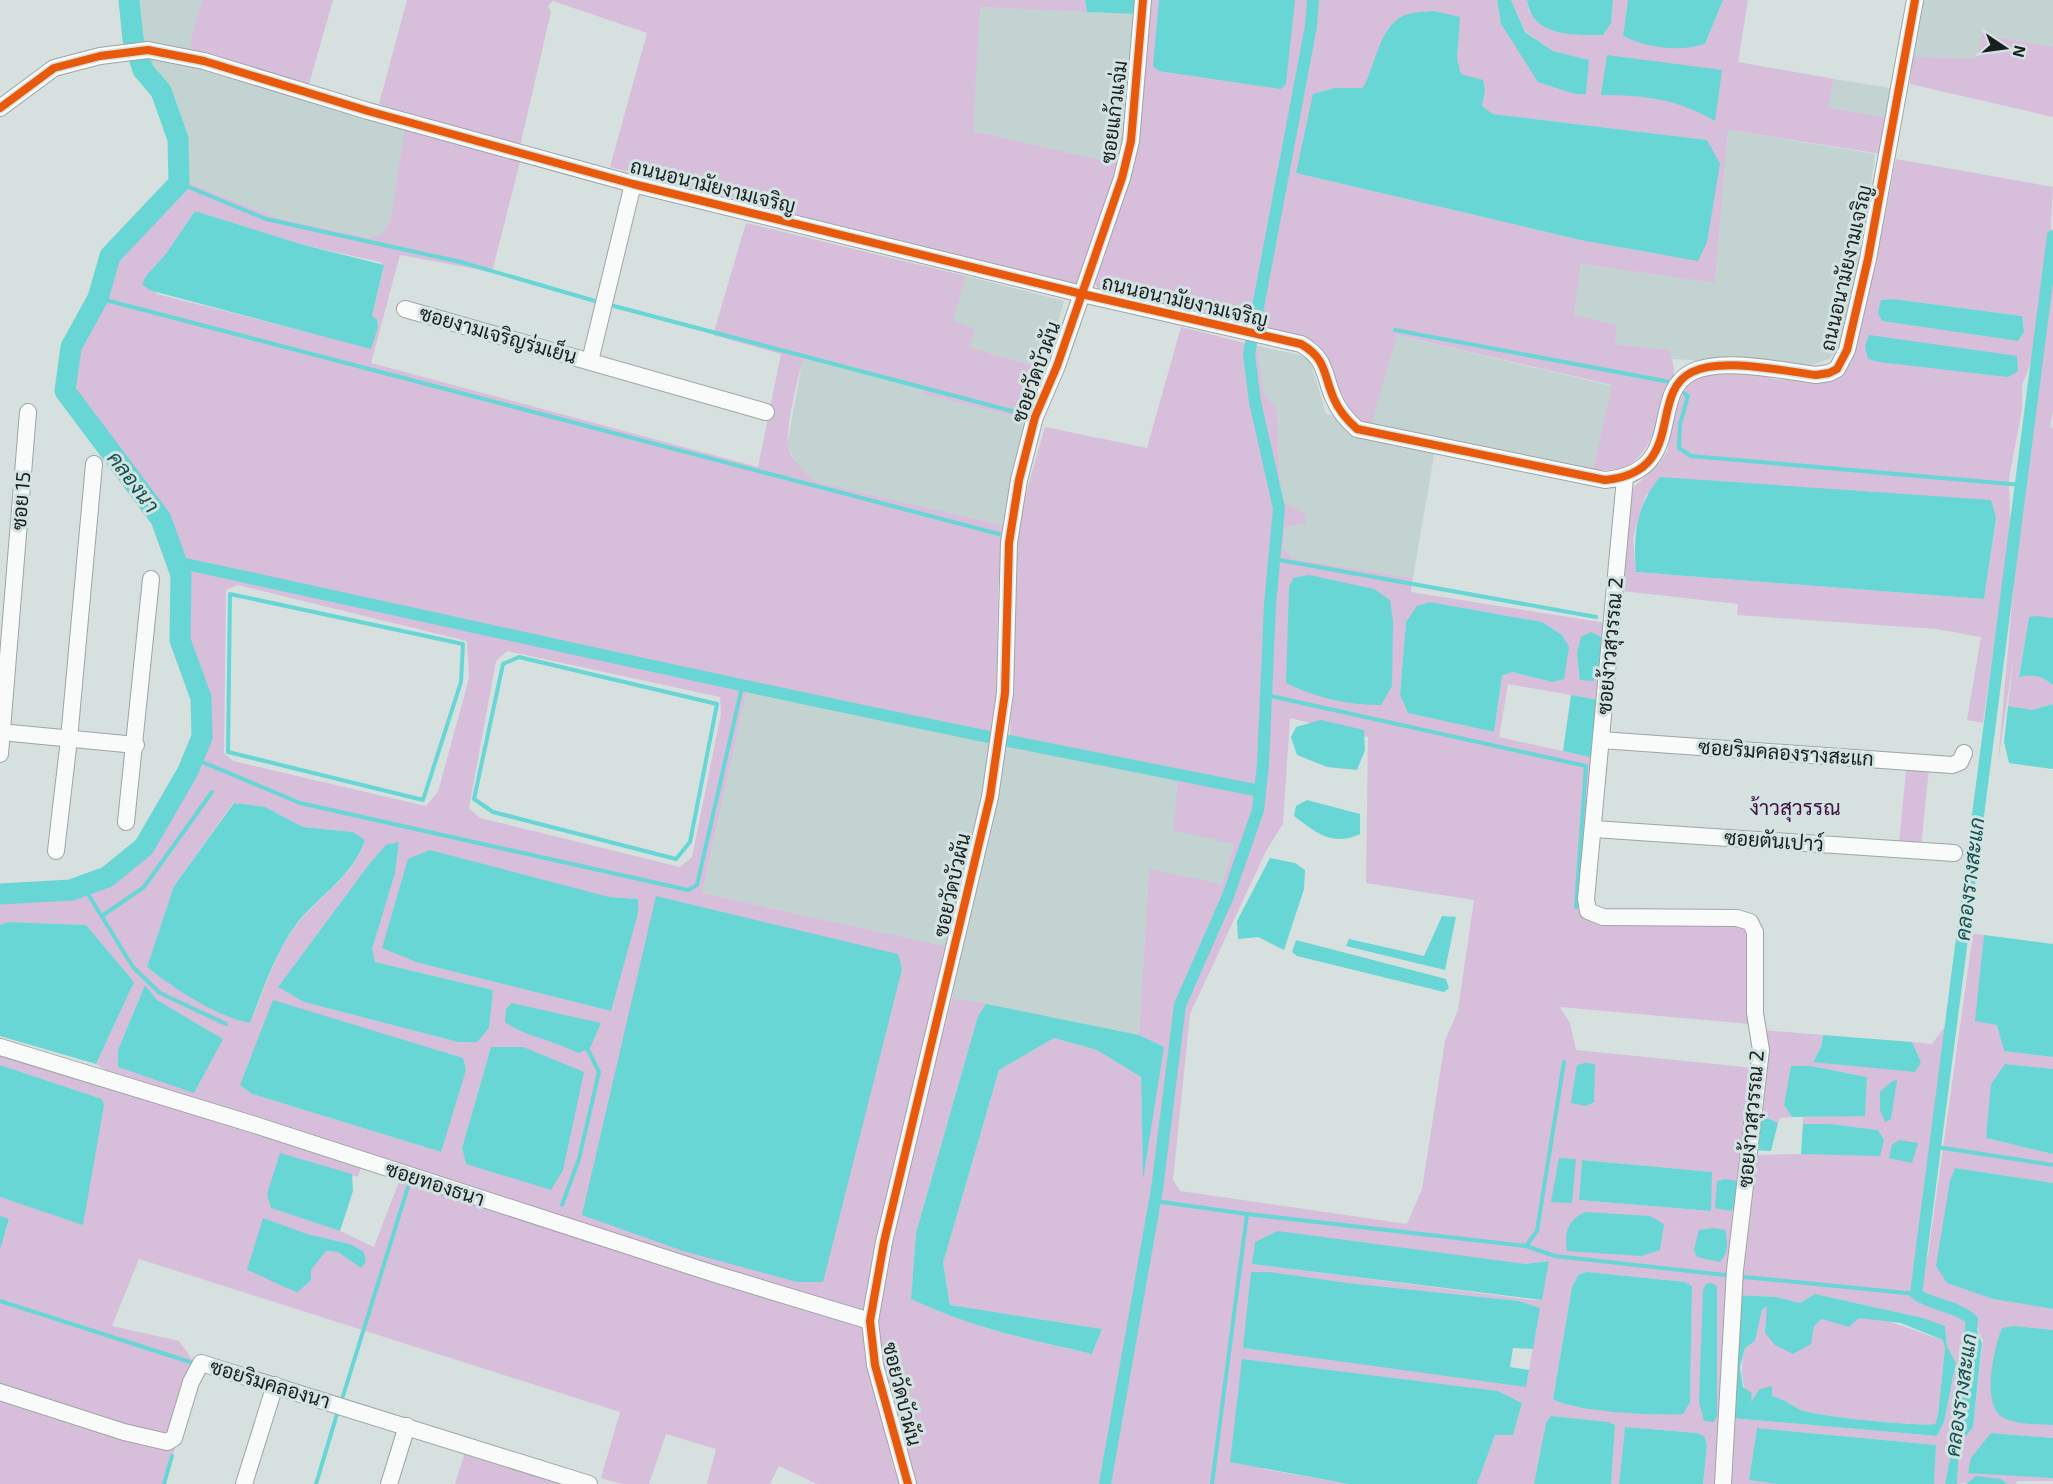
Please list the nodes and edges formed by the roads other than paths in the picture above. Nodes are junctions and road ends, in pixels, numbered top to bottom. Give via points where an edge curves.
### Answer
1 (1143, 0) edge
2 (1915, 0) edge
3 (0, 108) edge
4 (633, 184) junction
5 (1082, 294) junction
6 (405, 309) dead end
7 (590, 361) junction
8 (28, 412) dead end
9 (766, 412) dead end
10 (94, 464) dead end
11 (1625, 478) junction
12 (151, 579) dead end
13 (1, 732) edge
14 (69, 739) junction
15 (1601, 740) junction
16 (136, 745) junction
17 (1964, 753) dead end
18 (0, 754) edge
19 (126, 822) dead end
20 (1594, 829) junction
21 (56, 852) dead end
22 (1954, 853) dead end
23 (0, 1047) edge
24 (870, 1321) junction
25 (275, 1385) junction
26 (0, 1392) edge
27 (407, 1426) junction
28 (244, 1484) edge
29 (389, 1484) edge
30 (589, 1484) edge
31 (908, 1484) edge
32 (1723, 1484) edge

1 - 5 street, ซอยแก้วแจ่ม via 1131,141
2 - 11 street, ถนนอนามัยงามเจริญ via 1868,259 1843,362 1828,373 1816,375 1728,366 1692,372 1677,385 1657,449 1645,468
3 - 4 street, ถนนอนามัยงามเจริญ via 54,68 148,50 204,61
4 - 5 street, ถนนอนามัยงามเจริญ
4 - 7 street, ซอยงามเจริญร่มเย็น
5 - 11 street, ถนนอนามัยงามเจริญ via 1301,344 1323,363 1334,399 1357,429 1605,480
5 - 24 street, ซอยวัดบัวผัน via 1035,417 1019,480 1009,543 1005,693 990,797 884,1242
6 - 7 street, ซอยงามเจริญร่มเย็น
7 - 9 street, ซอยงามเจริญร่มเย็น
8 - 13 street, ซอย 15
10 - 14 street
11 - 15 street, ซอยง้าวสุวรรณ 2
12 - 16 street
13 - 14 street
13 - 18 street, ซอย 15
14 - 16 street
14 - 21 street
15 - 17 street, ซอยริมคลองรางสะแก via 1952,765 1960,762
15 - 20 street, ซอยง้าวสุวรรณ 2
16 - 19 street
20 - 22 street, ซอยตันเปาว์
20 - 32 street, ซอยง้าวสุวรรณ 2 via 1586,899 1588,911 1594,916 1737,918 1750,922 1755,932 1755,1013 1761,1050 1735,1270
23 - 24 street, ซอยทองธนา
24 - 31 street, ซอยวัดบัวผัน via 875,1365
25 - 26 street, ซอยริมคลองนา via 201,1363 174,1438 167,1442
25 - 27 street, ซอยริมคลองนา
25 - 28 street
27 - 29 street
27 - 30 street, ซอยริมคลองนา

